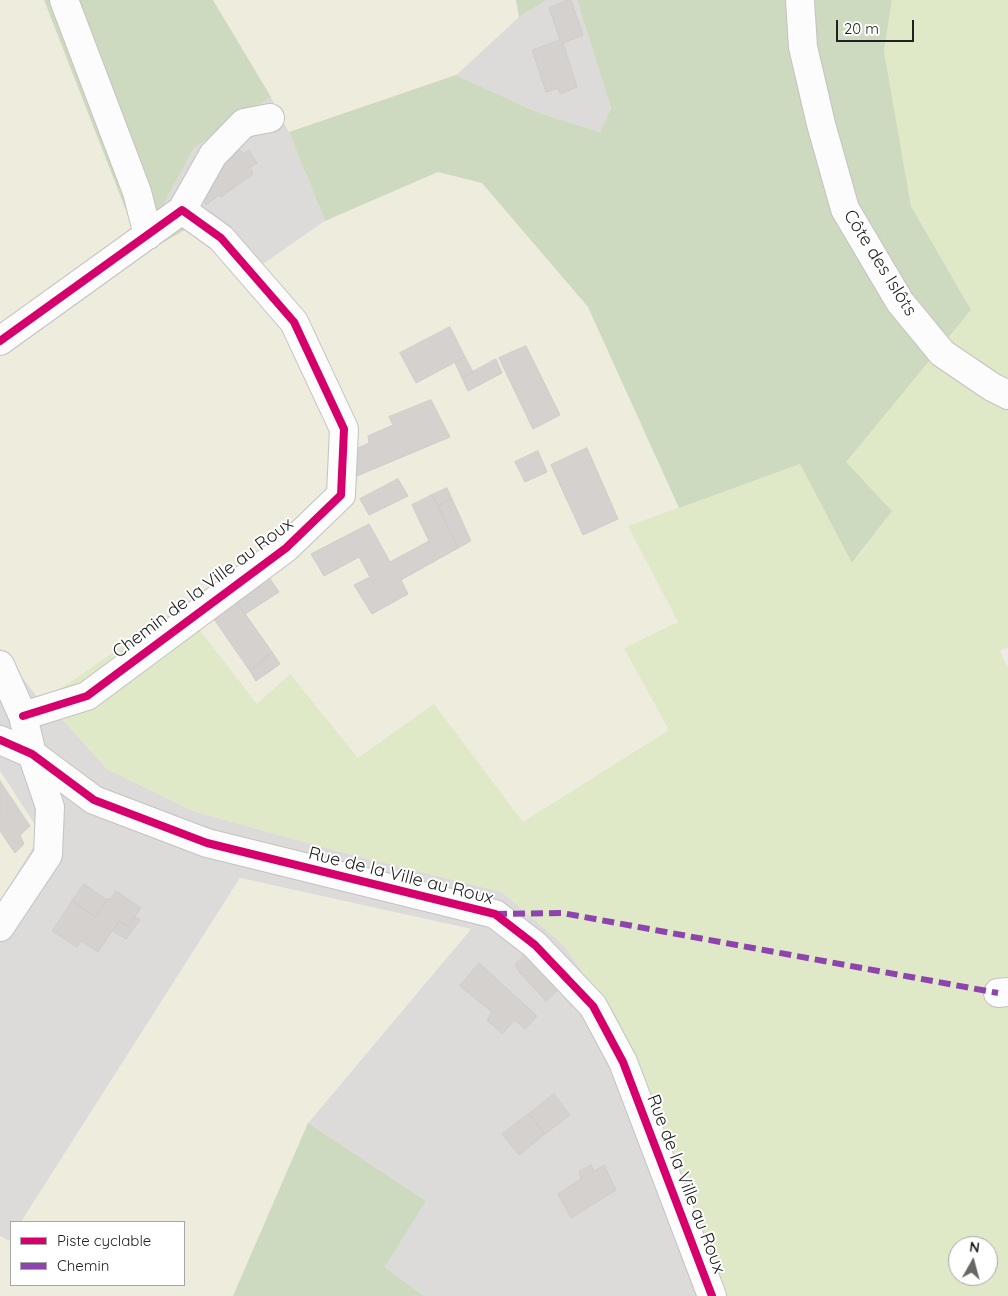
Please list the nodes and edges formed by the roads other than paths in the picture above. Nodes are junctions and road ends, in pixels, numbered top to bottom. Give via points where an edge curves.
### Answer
1 (64, 0) edge
2 (800, 0) edge
3 (270, 118) dead end
4 (182, 210) junction
5 (148, 235) junction
6 (0, 341) edge
7 (1008, 395) edge
8 (0, 665) edge
9 (23, 716) junction
10 (0, 740) edge
11 (32, 754) junction
12 (0, 927) edge
13 (712, 1296) edge

1 - 5 street via 137,192
2 - 7 street, Côte des Islôts via 803,47 845,209 900,302 942,352
3 - 4 street via 244,123 214,155
4 - 5 street
4 - 9 street, Chemin de la Ville au Roux via 221,238 294,322 344,429 341,496 286,548 87,696
5 - 6 street
8 - 9 street
9 - 11 street
10 - 11 street, Rue de la Ville au Roux
11 - 12 street via 50,807 48,855
11 - 13 street, Rue de la Ville au Roux via 94,800 207,843 495,914 535,945 593,1006 623,1062

